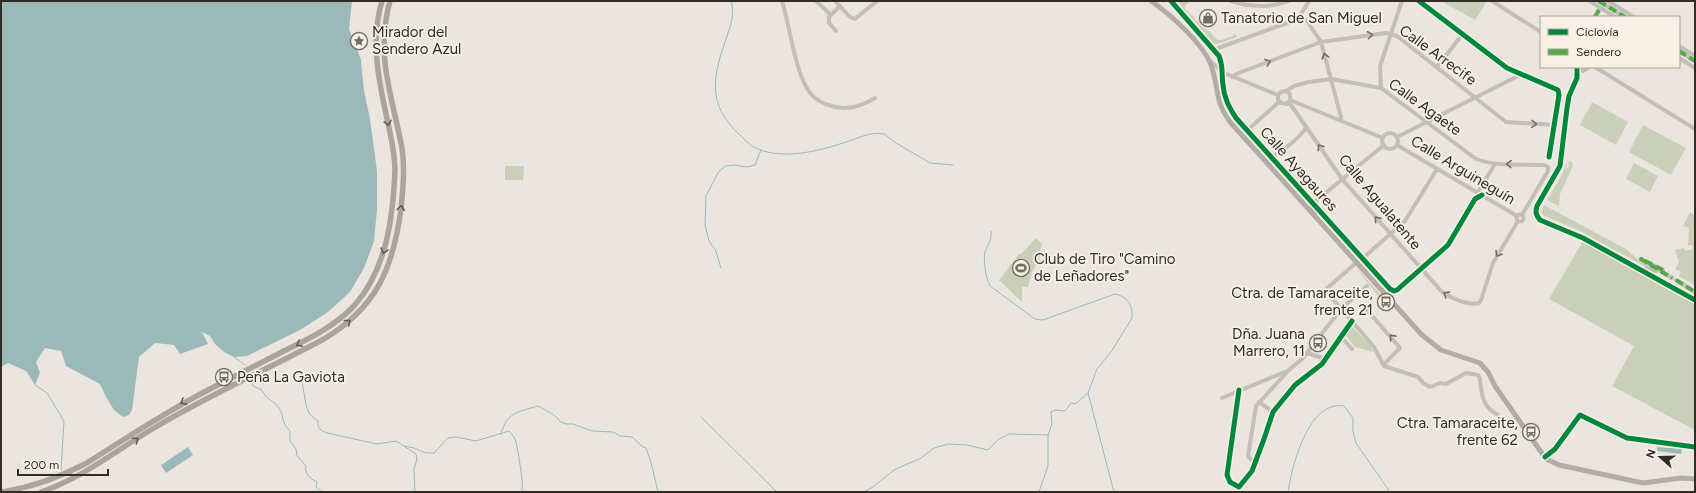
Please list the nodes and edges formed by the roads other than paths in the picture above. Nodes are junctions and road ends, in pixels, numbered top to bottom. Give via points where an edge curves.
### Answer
1 (378, 1) edge
2 (382, 1) edge
3 (390, 1) edge
4 (782, 1) edge
5 (816, 1) edge
6 (835, 1) edge
7 (877, 1) edge
8 (1150, 1) edge
9 (1171, 1) edge
10 (1231, 1) edge
11 (1289, 1) edge
12 (1309, 1) edge
13 (1402, 1) edge
14 (1419, 1) edge
15 (1492, 1) edge
16 (1590, 1) edge
17 (1599, 1) edge
18 (1608, 1) edge
19 (840, 6) junction
20 (1600, 8) junction
21 (376, 10) dead end
22 (831, 15) junction
23 (1300, 15) junction
24 (1595, 16) edge
25 (1613, 16) edge
26 (1623, 16) edge
27 (1632, 16) edge
28 (836, 31) dead end
29 (1540, 31) edge
30 (373, 33) dead end
31 (1391, 34) junction
32 (1462, 34) junction
33 (1321, 42) junction
34 (1680, 47) edge
35 (1214, 50) junction
36 (1680, 52) edge
37 (1695, 56) edge
38 (1208, 59) junction
39 (1680, 59) edge
40 (1695, 61) edge
41 (1437, 67) junction
42 (1577, 68) edge
43 (1598, 68) edge
44 (1695, 68) edge
45 (1587, 69) edge
46 (1224, 73) junction
47 (1518, 73) junction
48 (1232, 76) junction
49 (1576, 78) junction
50 (1331, 79) junction
51 (1381, 88) junction
52 (1286, 91) junction
53 (1278, 95) junction
54 (875, 98) dead end
55 (1475, 98) junction
56 (1290, 101) junction
57 (1279, 102) junction
58 (1300, 104) junction
59 (384, 105) junction
60 (1295, 112) junction
61 (1340, 120) junction
62 (1427, 122) junction
63 (1555, 124) junction
64 (1306, 127) junction
65 (1694, 128) edge
66 (1249, 132) junction
67 (1397, 137) junction
68 (1383, 138) junction
69 (1384, 145) junction
70 (1397, 145) junction
71 (1270, 156) junction
72 (1550, 156) dead end
73 (1494, 164) junction
74 (1437, 168) junction
75 (1342, 179) junction
76 (1480, 194) junction
77 (1311, 205) junction
78 (1519, 218) junction
79 (1390, 234) junction
80 (1363, 258) junction
81 (1356, 263) junction
82 (1645, 268) dead end
83 (1421, 269) junction
84 (1367, 286) dead end
85 (1695, 292) edge
86 (1695, 300) edge
87 (1341, 309) junction
88 (1366, 309) dead end
89 (1352, 321) junction
90 (1341, 337) junction
91 (1352, 349) dead end
92 (1308, 353) junction
93 (1326, 358) junction
94 (1382, 363) junction
95 (1289, 370) junction
96 (1240, 390) junction
97 (1222, 398) dead end
98 (1259, 402) junction
99 (1272, 412) junction
100 (1498, 415) dead end
101 (1695, 447) edge
102 (1545, 457) junction
103 (1254, 463) junction
104 (1695, 479) edge
105 (3, 492) edge
106 (41, 492) edge

1 - 21 highway
2 - 59 highway via 376,50
106 -> 3 highway via 72,480 154,428 324,339 350,321 370,301 380,286 392,256 403,189 402,150 384,64 384,35
4 - 54 street via 800,76 811,95 822,103 837,108 858,106
5 - 22 street
6 - 19 street
7 - 19 street via 855,19
8 - 38 main road via 1194,39
9 - 35 street, Calle Ayagaures
10 - 11 street via 1258,6
12 - 23 street
13 - 31 street
14 - 32 street
15 - 29 street
16 - 20 street
17 - 26 street
18 - 27 street
19 - 22 street
20 - 24 street
20 - 25 street
22 - 28 street via 829,23
23 - 33 street
23 - 35 street via 1298,19
30 - 59 highway via 375,70
33 -> 31 street, Calle Arrecife
31 - 41 street, Calle Arrecife
31 - 51 street via 1380,66
32 - 41 street
32 - 47 street via 1507,68
48 -> 33 street, Calle Arrecife
50 -> 33 street
34 - 37 street
35 - 46 street, Calle Ayagaures via 1223,65
36 - 40 street
38 - 46 street
38 - 77 main road via 1223,113
39 - 44 street
41 - 55 street, Calle Arrecife
42 - 45 street
42 - 49 street
43 - 65 street
45 - 49 street
46 - 48 street
46 - 66 street, Calle Ayagaures via 1223,86 1228,107
47 - 55 street via 1516,77
47 - 63 street via 1558,90
48 - 53 street
49 - 86 street via 1566,108 1560,166 1537,206 1537,216 1540,220 1583,238
50 - 51 street, Calle Agaete
50 - 52 street, Calle Agaete via 1309,82
50 - 61 street
51 - 62 street, Calle Agaete
52 - 53 street
52 - 56 street via 1291,96
53 - 57 street
55 - 62 street
55 -> 63 street, Calle Arrecife via 1506,122
56 - 57 street via 1285,104
56 - 58 street
56 - 60 street, Calle Agualatente
57 - 66 street via 1251,127
58 - 60 street
58 - 61 street
59 -> 105 highway via 395,166 387,238 378,267 354,306 334,324 184,402 85,464 38,484
60 - 64 street, Calle Agualatente
61 - 68 street
62 - 67 street
62 - 73 street, Calle Agaete via 1476,159
63 - 72 street
64 - 71 street via 1302,134 1278,153
75 -> 64 street, Calle Agualatente
66 - 71 street, Calle Ayagaures
67 - 68 street via 1391,133
67 - 70 street
68 - 69 street
69 - 70 street via 1390,148
69 - 75 street
70 - 74 street, Calle Arguineguín
71 - 77 street, Calle Ayagaures
73 - 76 street
78 -> 73 street, Calle Agaete via 1548,167
74 - 76 street, Calle Arguineguín
74 - 79 street via 1409,215
75 - 77 street
79 -> 75 street, Calle Agualatente
76 - 78 street, Calle Arguineguín
76 - 83 street via 1474,199 1448,245
77 - 80 street, Calle Ayagaures
77 - 81 main road via 1322,224
78 -> 83 street, Calle Agualatente via 1492,263 1479,303 1473,304 1448,296
79 - 80 street
79 - 83 street, Calle Agualatente
80 - 83 street, Calle Ayagaures via 1394,291
81 - 87 street via 1325,290
81 - 102 main road via 1434,346 1485,367 1495,386
82 - 85 street via 1663,270
84 - 87 street
87 - 89 street
87 - 92 street
94 -> 88 street via 1400,348
89 - 90 street
89 - 94 street via 1374,347
90 - 91 street
90 - 93 street
92 - 93 street
92 - 95 street
93 - 99 street via 1290,390
94 - 100 street via 1387,368 1418,377 1423,384 1430,387 1440,383 1446,384 1466,373 1478,375 1487,409
95 - 96 street
95 - 98 street
96 - 97 street
96 - 103 street via 1227,475 1230,482 1239,488 1252,471
98 - 99 street
98 - 103 street via 1255,410 1248,456
99 - 103 street
101 - 102 street via 1627,438 1580,415 1555,449
102 - 104 main road via 1559,465 1634,482

